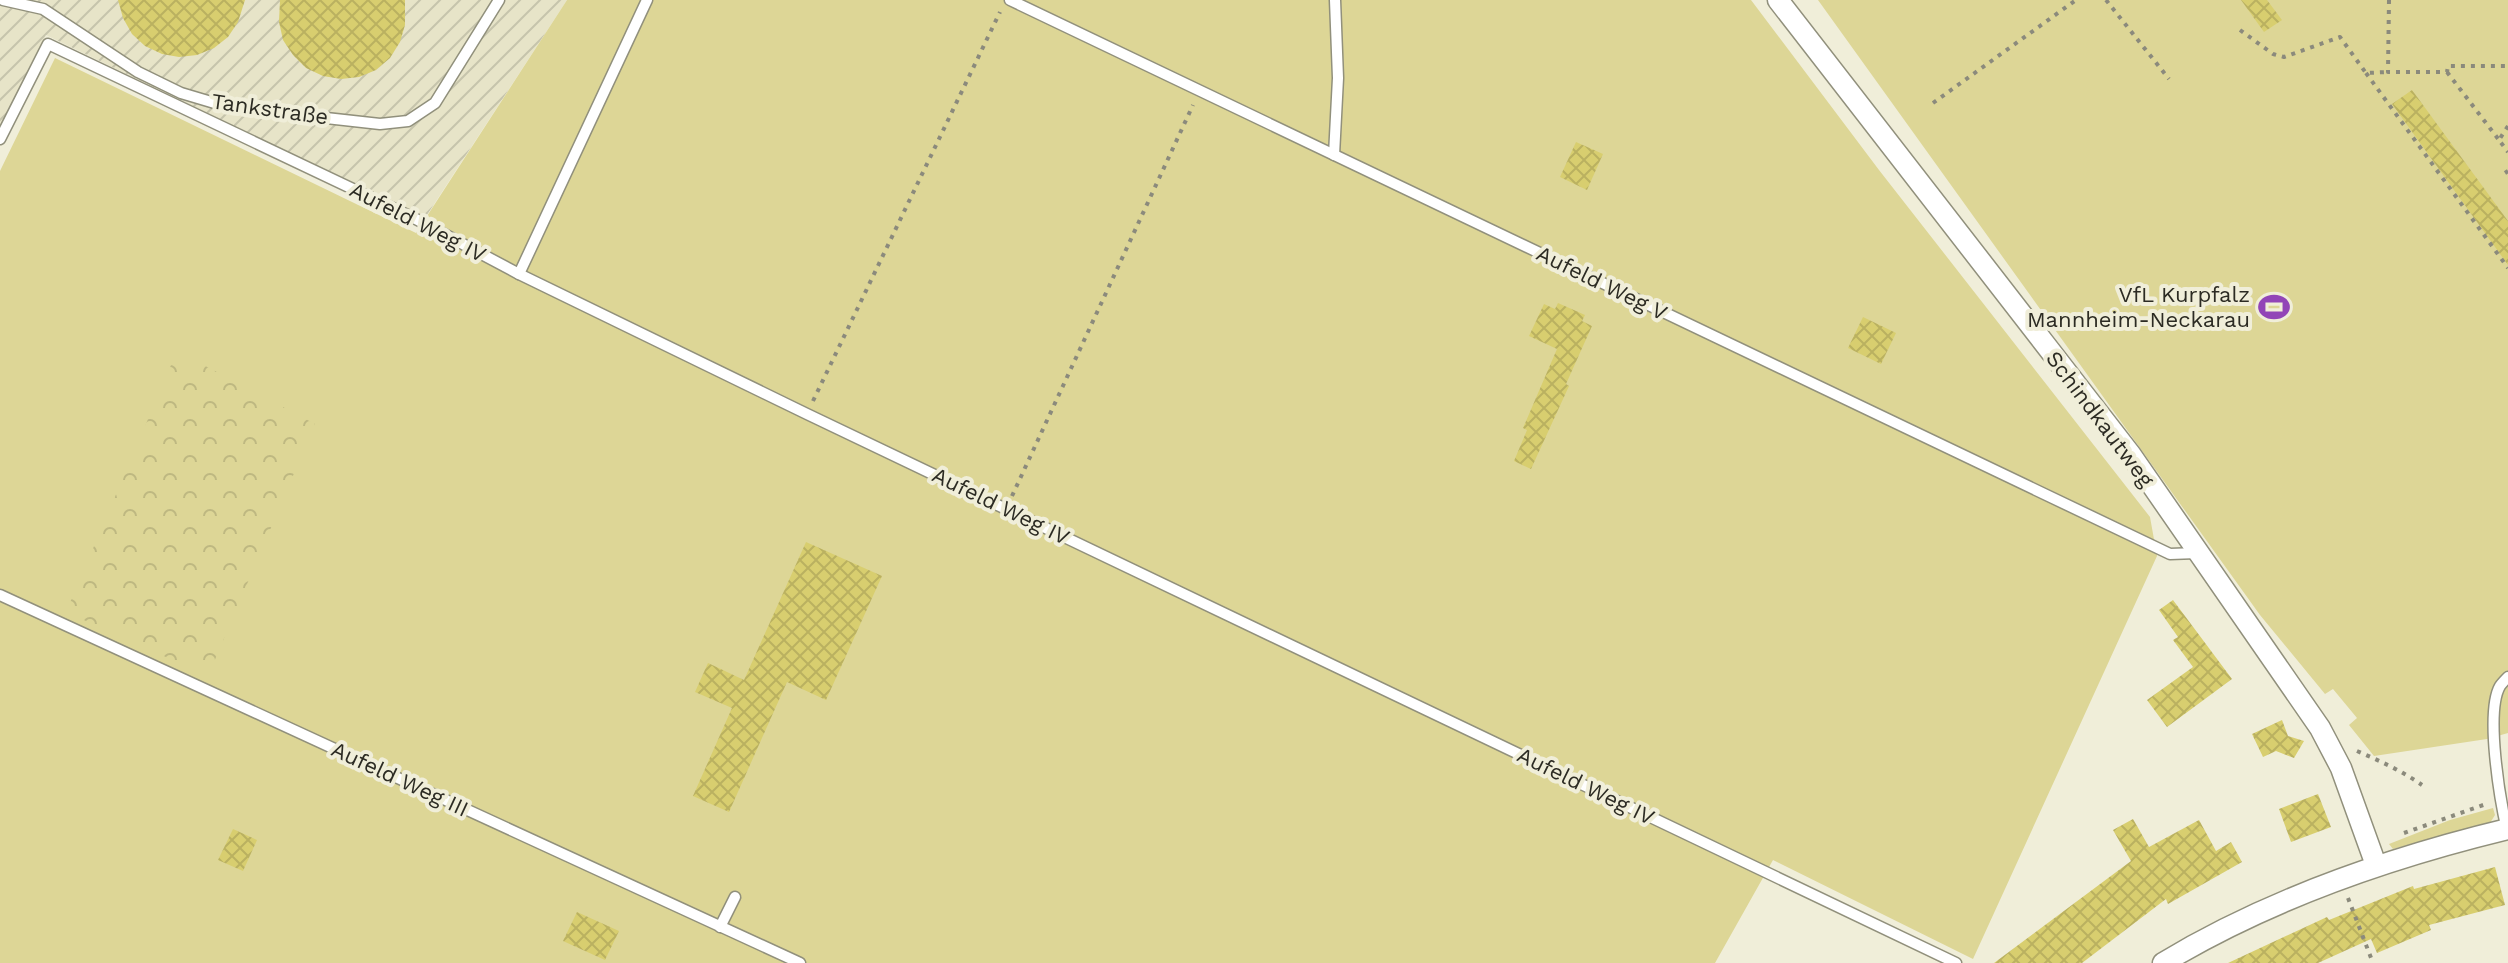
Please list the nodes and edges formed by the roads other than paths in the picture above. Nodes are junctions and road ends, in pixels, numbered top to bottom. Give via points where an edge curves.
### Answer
1 (3, 0) edge
2 (499, 0) edge
3 (647, 0) edge
4 (1335, 0) edge
5 (1778, 0) edge
6 (1006, 4) edge
7 (0, 139) edge
8 (1334, 155) junction
9 (519, 274) junction
10 (2197, 553) junction
11 (0, 595) edge
12 (2508, 677) edge
13 (2507, 830) edge
14 (2376, 865) junction
15 (735, 897) dead end
16 (720, 927) junction
17 (800, 963) edge
18 (1956, 963) edge
19 (2163, 963) edge

1 - 2 lane, Tankstraße via 43,9 138,72 181,93 228,107 380,124 408,121 435,103
3 - 9 lane
4 - 8 lane
5 - 10 street, Schindkautweg via 2131,455
6 - 8 lane, Aufeld Weg V
7 - 9 lane, Aufeld Weg IV via 48,44 414,218
8 - 10 lane, Aufeld Weg V via 2170,554
9 - 18 lane, Aufeld Weg IV
10 - 14 street, Schindkautweg via 2329,744
11 - 16 lane, Aufeld Weg III
12 - 13 lane via 2494,706 2496,768
13 - 14 street
14 - 19 street via 2261,913
15 - 16 lane
16 - 17 lane, Aufeld Weg III

